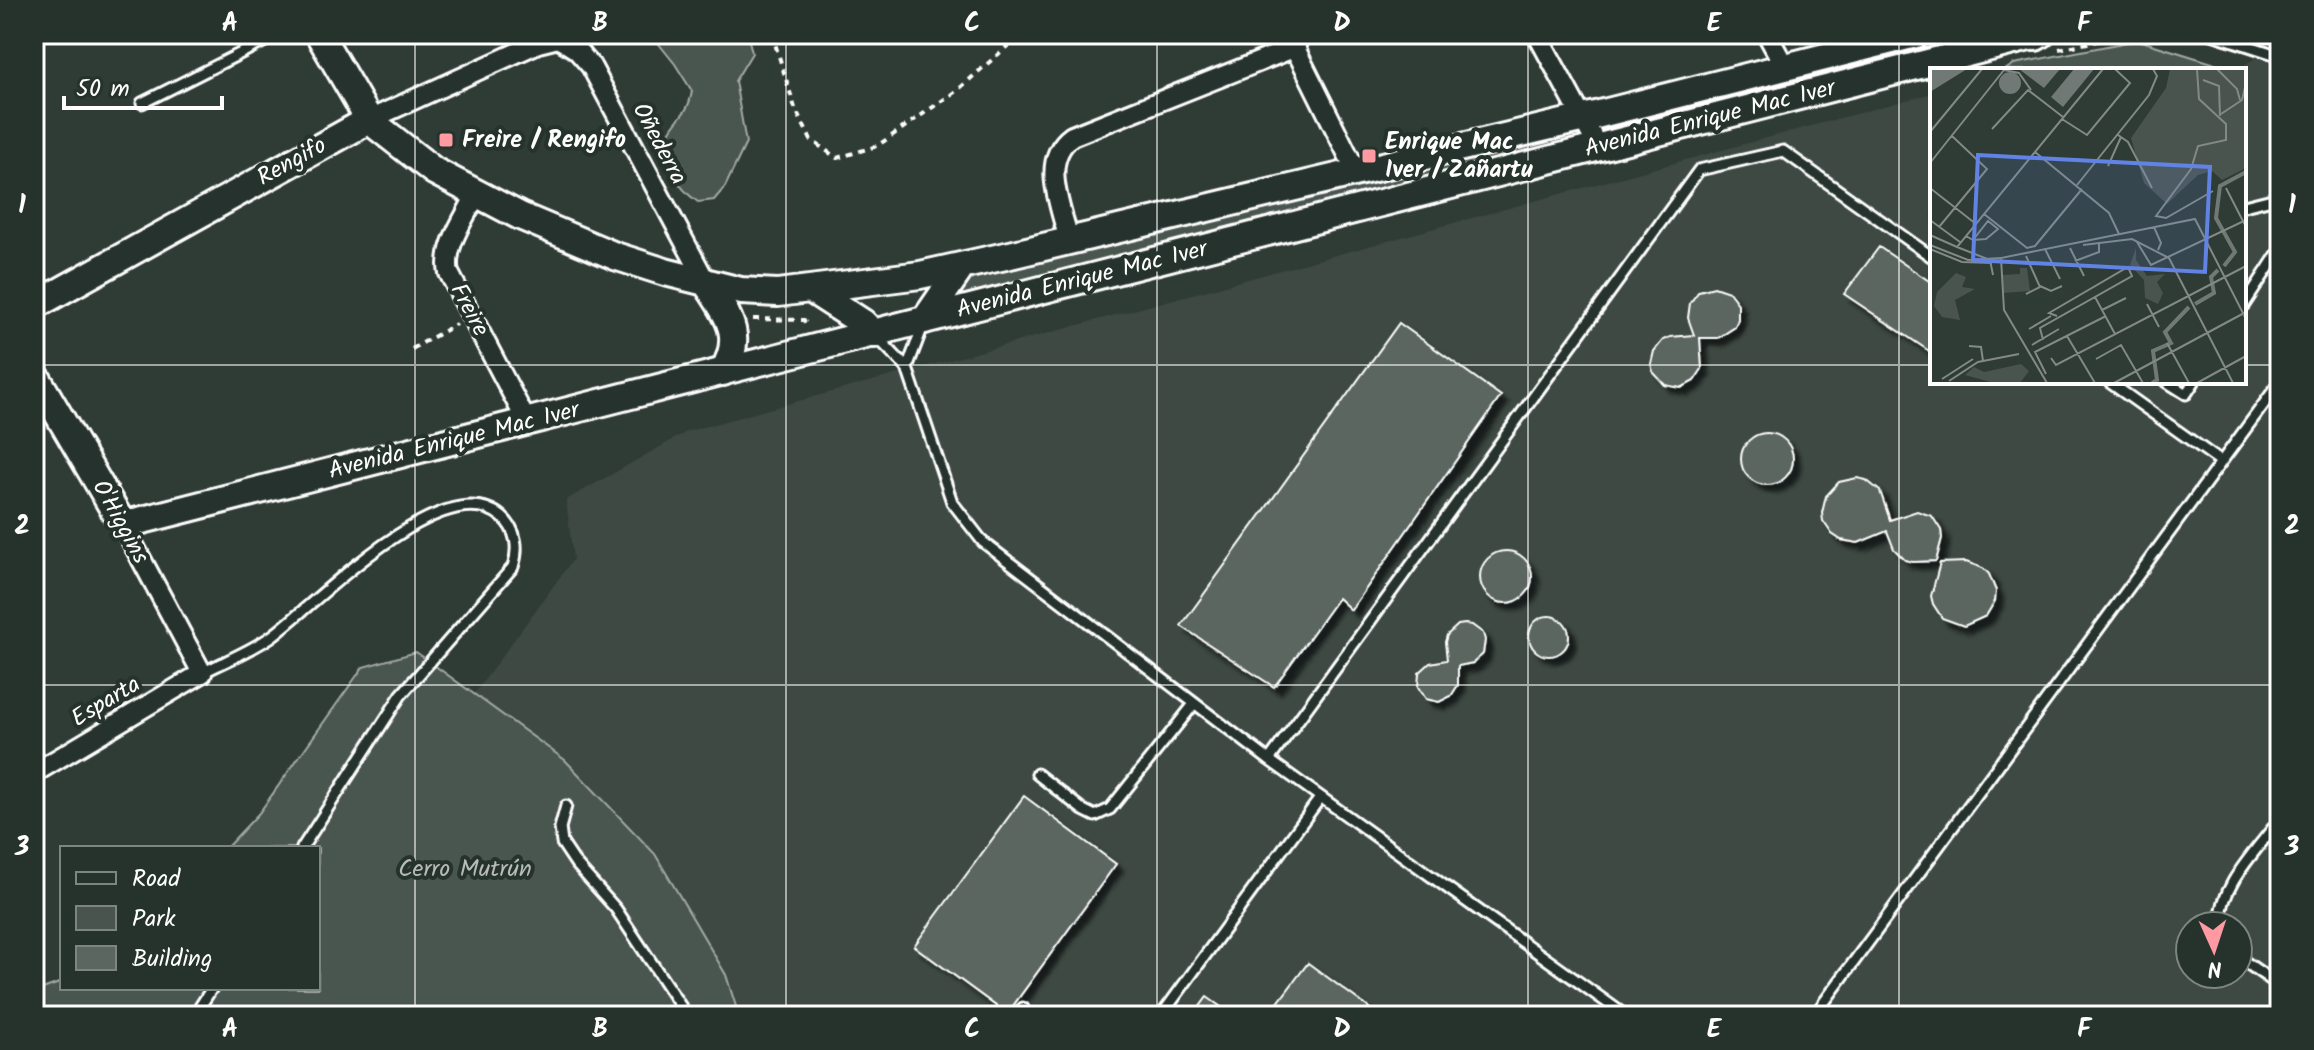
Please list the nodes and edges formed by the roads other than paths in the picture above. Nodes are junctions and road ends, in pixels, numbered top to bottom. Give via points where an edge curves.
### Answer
1 (279, 34) edge
2 (319, 34) edge
3 (1537, 34) edge
4 (1767, 34) edge
5 (1916, 34) edge
6 (2037, 34) edge
7 (2212, 34) edge
8 (558, 38) joint
9 (1882, 38) edge
10 (1292, 41) edge
11 (2280, 56) edge
12 (1785, 67) junction
13 (142, 103) dead end
14 (1584, 118) junction
15 (369, 120) junction
16 (1598, 147) junction
17 (1356, 171) junction
18 (1290, 186) junction
19 (476, 195) junction
20 (2280, 197) edge
21 (2246, 206) edge
22 (1302, 224) junction
23 (1069, 240) junction
24 (2280, 250) edge
25 (1930, 256) edge
26 (962, 266) junction
27 (706, 282) junction
28 (812, 290) junction
29 (2246, 302) edge
30 (34, 306) edge
31 (925, 320) junction
32 (874, 334) junction
33 (907, 368) junction
34 (723, 372) junction
35 (34, 373) edge
36 (2280, 382) edge
37 (2112, 384) edge
38 (2170, 384) edge
39 (2193, 384) edge
40 (527, 422) junction
41 (2220, 461) junction
42 (123, 525) junction
43 (202, 673) junction
44 (1194, 704) junction
45 (1269, 760) junction
46 (34, 773) edge
47 (1037, 774) dead end
48 (1320, 798) junction
49 (566, 806) dead end
50 (2280, 819) edge
51 (303, 846) edge
52 (2221, 910) edge
53 (2254, 968) edge
54 (2280, 986) edge
55 (211, 990) edge
56 (194, 1016) edge
57 (687, 1016) edge
58 (1161, 1016) edge
59 (1626, 1016) edge
60 (1814, 1016) edge

1 - 13 lane
2 - 15 main road
3 - 14 street
4 - 12 street
5 - 9 main road, Avenida Enrique Mac Iver
6 - 16 main road, Avenida Enrique Mac Iver
7 - 11 lane
8 - 15 street, Rengifo
8 - 27 street, Oñederra via 591,66
9 - 12 main road, Avenida Enrique Mac Iver
10 - 17 street
10 - 23 street via 1064,142 1054,171
12 - 14 main road, Avenida Enrique Mac Iver
14 - 16 street
14 - 17 main road, Avenida Enrique Mac Iver
15 - 19 main road via 434,171
15 - 30 main road, Rengifo
16 - 22 main road, Avenida Enrique Mac Iver
17 - 18 main road, Avenida Enrique Mac Iver
18 - 22 main road
18 - 23 main road, Avenida Enrique Mac Iver
19 - 27 main road via 615,256
19 - 40 street, Freire via 449,250 449,273
20 - 21 lane
22 - 31 main road, Avenida Enrique Mac Iver
23 - 26 main road, Avenida Enrique Mac Iver
24 - 29 lane
25 - 45 lane via 1783,151 1699,170
26 - 28 main road, Avenida Enrique Mac Iver
26 - 31 main road
27 - 28 main road, Avenida Enrique Mac Iver via 741,291
27 - 34 main road via 733,329 732,353
28 - 32 main road
31 - 32 main road, Avenida Enrique Mac Iver
31 - 33 lane
32 - 33 lane
32 - 34 main road, Avenida Enrique Mac Iver
33 - 44 lane via 952,502 983,542
34 - 40 main road, Avenida Enrique Mac Iver
35 - 42 main road, O'Higgins
36 - 41 lane
37 - 41 lane
38 - 39 lane via 2186,394
40 - 42 main road, Avenida Enrique Mac Iver
41 - 60 lane
42 - 43 street, O'Higgins
43 - 46 street, Esparta
43 - 51 lane via 271,637 418,521 477,506 498,513 512,530 517,548 513,567 401,695
44 - 45 lane
44 - 47 lane via 1110,809 1095,816
45 - 48 lane
48 - 58 lane
48 - 59 lane
49 - 57 lane via 562,843 616,909
50 - 52 lane via 2228,890
53 - 54 lane
55 - 56 lane

